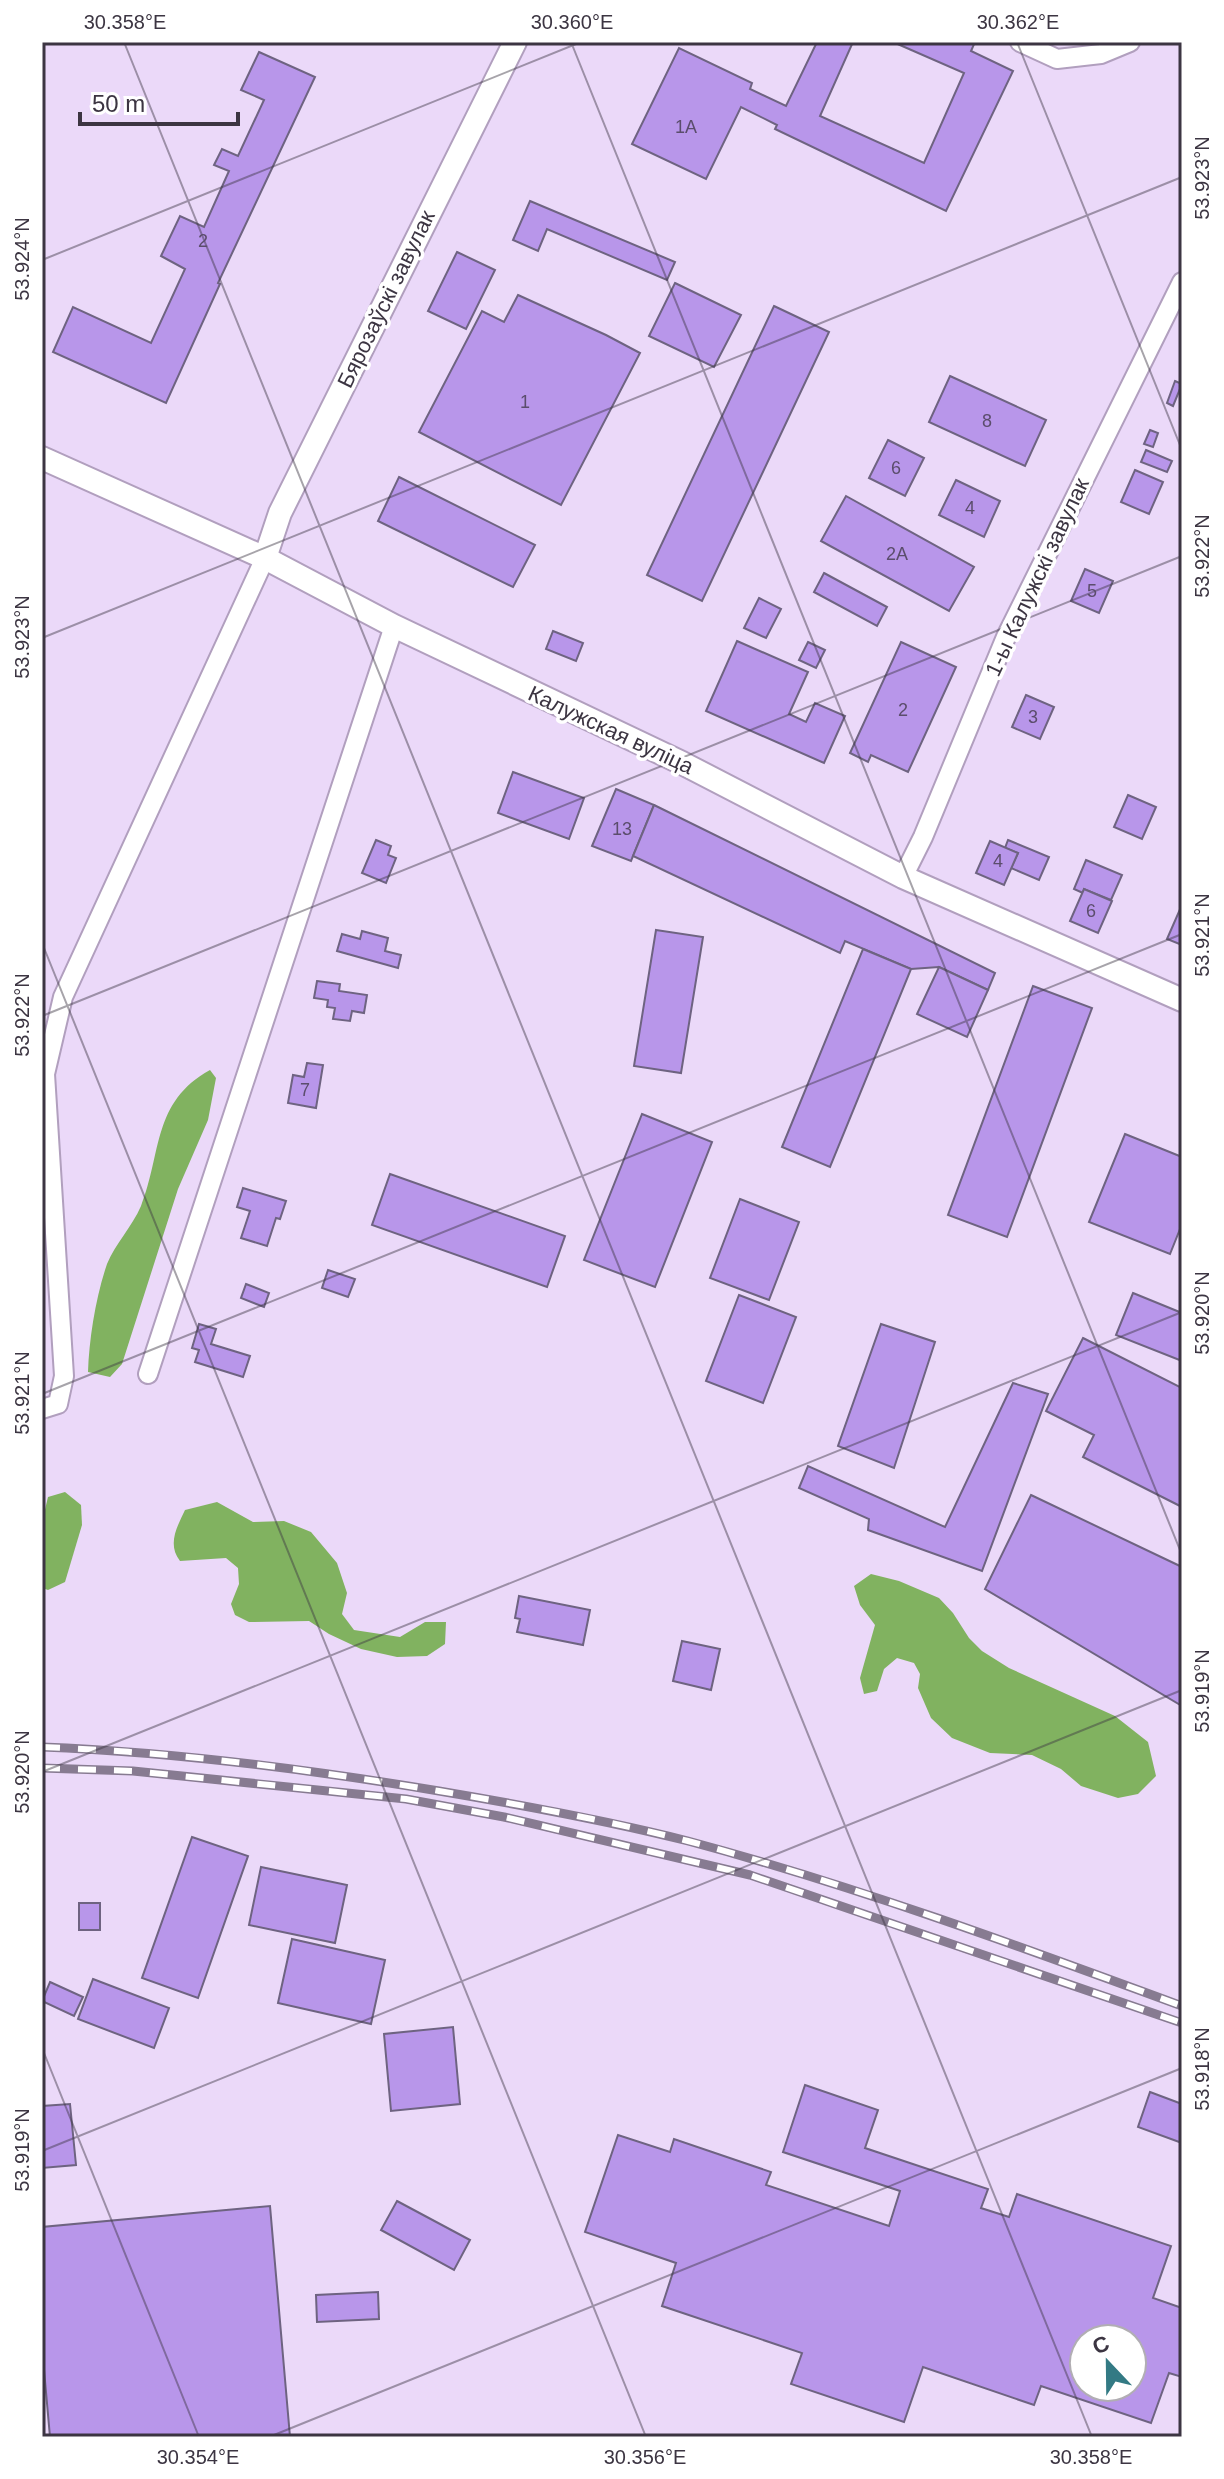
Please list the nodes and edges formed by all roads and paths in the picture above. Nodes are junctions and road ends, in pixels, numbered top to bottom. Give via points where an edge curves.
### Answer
1 (515, 42) edge
2 (1020, 42) edge
3 (1130, 42) edge
4 (1182, 282) edge
5 (42, 458) edge
6 (265, 558) junction
7 (394, 626) junction
8 (903, 877) junction
9 (1182, 1000) edge
10 (148, 1374) dead end
11 (42, 1409) edge

1 - 6 street, Бярозаўскі завулак via 280,513
2 - 3 street via 1057,59 1101,54
4 - 8 street, 1-ы Калужскі завулак via 1006,637
5 - 6 street, Калужская вуліца
6 - 7 street, Калужская вуліца
6 - 11 street via 63,997 45,1074 64,1376 58,1404
7 - 8 street, Калужская вуліца via 682,763
7 - 10 street
8 - 9 street, Калужская вуліца

